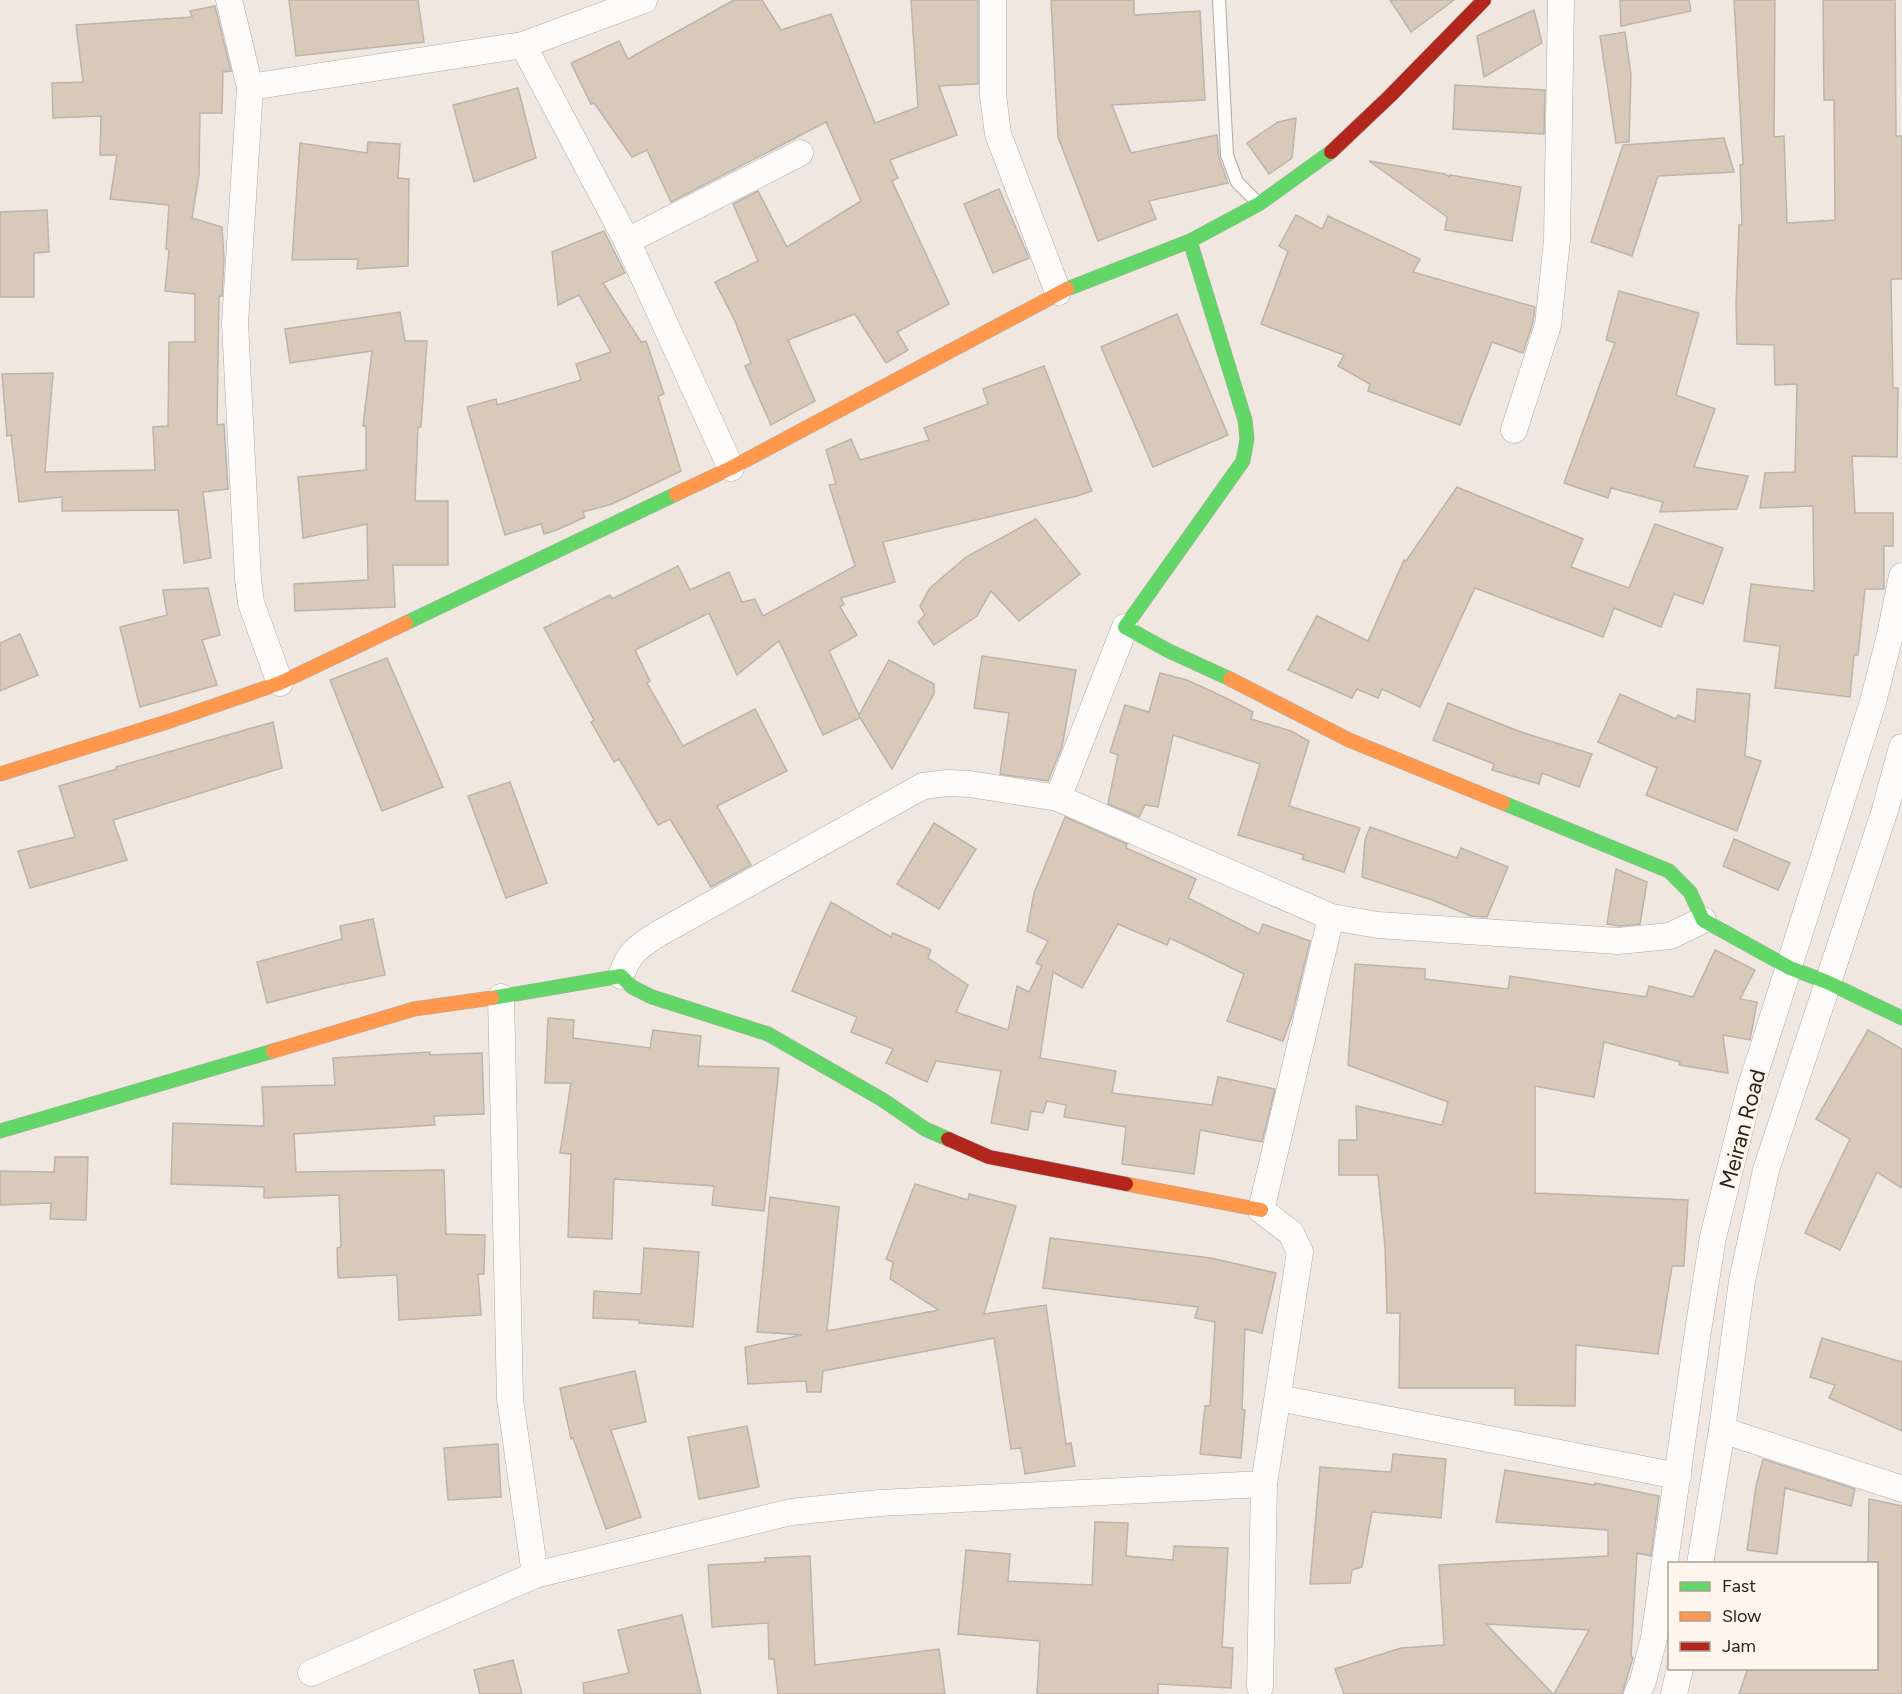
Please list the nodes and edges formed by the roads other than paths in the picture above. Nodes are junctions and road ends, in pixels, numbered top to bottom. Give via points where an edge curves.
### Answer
1 (229, 0) edge
2 (644, 0) edge
3 (993, 0) edge
4 (1219, 0) edge
5 (1484, 0) edge
6 (1562, 0) edge
7 (523, 45) junction
8 (250, 87) junction
9 (800, 153) dead end
10 (1259, 204) junction
11 (627, 241) junction
12 (1190, 241) junction
13 (1058, 292) junction
14 (1514, 430) dead end
15 (731, 468) junction
16 (1902, 576) edge
17 (1125, 627) junction
18 (280, 683) junction
19 (1902, 747) edge
20 (0, 774) edge
21 (1058, 798) junction
22 (1331, 917) junction
23 (1703, 920) junction
24 (1790, 968) junction
25 (621, 976) junction
26 (1827, 982) junction
27 (501, 997) junction
28 (1902, 1018) edge
29 (0, 1131) edge
30 (1261, 1210) junction
31 (1278, 1398) junction
32 (1722, 1430) junction
33 (1678, 1476) junction
34 (1264, 1484) junction
35 (1902, 1489) edge
36 (1700, 1562) edge
37 (535, 1575) junction
38 (1680, 1670) edge
39 (311, 1673) dead end
40 (1258, 1692) edge
41 (1637, 1694) edge
42 (1674, 1694) edge

1 - 8 street
2 - 7 street
3 - 13 street via 993,95 998,134
4 - 10 lane via 1227,155 1237,182
5 - 10 street via 1323,159
6 - 14 street via 1557,240 1548,325
7 - 8 street
7 - 11 street
8 - 18 street via 235,323 240,463 251,603
9 - 11 street
10 - 12 street
11 - 15 street
12 - 13 street
12 - 17 street via 1245,420 1247,439 1243,461
13 - 15 street
15 - 18 street
16 - 24 street, Meiran Road via 1873,702
17 - 21 street
17 - 23 street via 1349,740 1670,871 1686,885
18 - 20 street
19 - 26 street, Meiran Road
21 - 22 street
21 - 25 street via 970,784 923,786 658,934 626,960
22 - 23 street via 1378,925 1618,941 1670,936
22 - 30 street
23 - 24 street
24 - 26 street
24 - 33 street, Meiran Road via 1750,1089 1713,1237
25 - 27 street
25 - 30 street via 652,997 768,1034 883,1100 925,1129 989,1157
26 - 28 street
26 - 32 street, Meiran Road via 1766,1170 1742,1281
27 - 29 street via 414,1009
27 - 37 street via 510,1399
30 - 31 street via 1292,1233 1300,1252
31 - 33 street
31 - 34 street
32 - 35 street
32 - 36 street, Meiran Road
33 - 41 street, Meiran Road via 1654,1638
34 - 37 street via 880,1503 791,1512
34 - 40 street
37 - 39 street
38 - 42 street

